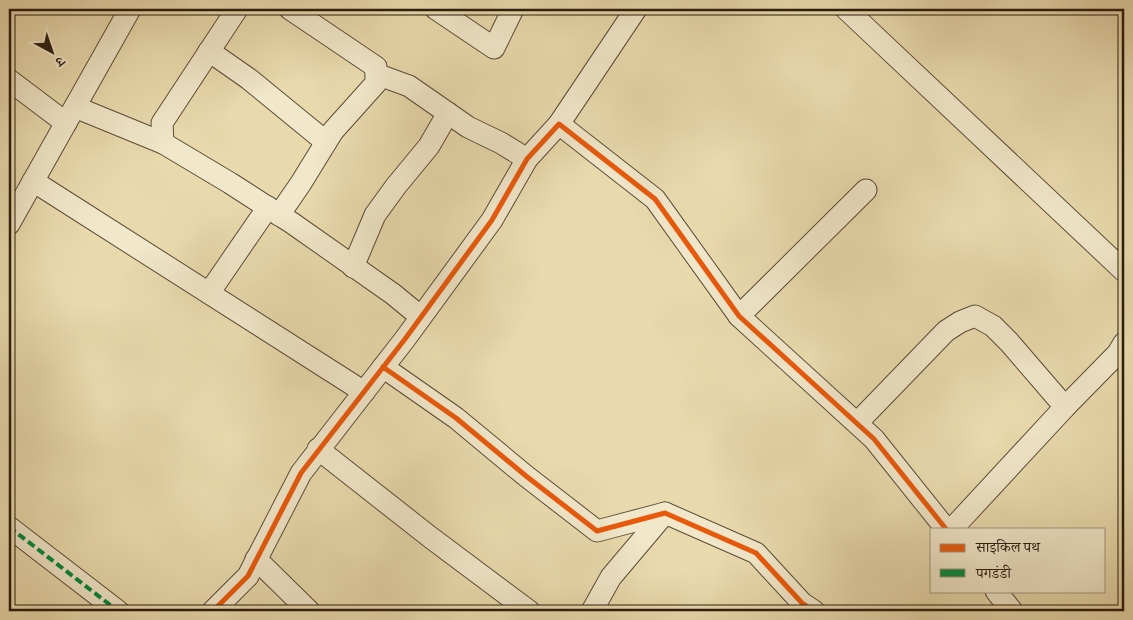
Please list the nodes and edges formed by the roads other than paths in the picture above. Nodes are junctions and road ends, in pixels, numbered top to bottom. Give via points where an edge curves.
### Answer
1 (130, 9) edge
2 (236, 9) edge
3 (290, 9) edge
4 (436, 9) edge
5 (513, 9) edge
6 (636, 9) edge
7 (846, 9) edge
8 (209, 51) junction
9 (376, 74) junction
10 (9, 80) edge
11 (448, 113) junction
12 (71, 115) junction
13 (559, 124) junction
14 (163, 142) junction
15 (326, 142) junction
16 (528, 159) junction
17 (33, 181) junction
18 (866, 190) dead end
19 (273, 211) junction
20 (9, 224) edge
21 (353, 267) junction
22 (1124, 271) edge
23 (209, 293) junction
24 (739, 316) junction
25 (421, 318) junction
26 (1124, 343) edge
27 (383, 367) junction
28 (364, 392) junction
29 (1065, 407) junction
30 (857, 423) junction
31 (318, 449) junction
32 (665, 514) junction
33 (9, 528) edge
34 (945, 528) edge
35 (953, 528) edge
36 (256, 558) junction
37 (997, 592) edge
38 (803, 609) edge
39 (118, 611) edge
40 (213, 611) edge
41 (309, 611) edge
42 (529, 611) edge
43 (592, 611) edge
44 (1012, 611) edge

1 - 12 street
2 - 8 street
3 - 9 street via 376,67
4 - 5 street via 494,48
6 - 13 street
7 - 22 street
8 - 14 street via 162,123
8 - 15 street
9 - 11 street via 409,86
9 - 15 street via 376,83
10 - 12 street
11 - 16 street
11 - 21 street via 429,146 375,215
12 - 14 street
12 - 17 street
13 - 16 street
13 - 24 street via 655,199
14 - 19 street
15 - 19 street via 301,183
16 - 25 street via 492,220
17 - 20 street
17 - 23 street
18 - 24 street
19 - 21 street
19 - 23 street
21 - 25 street
23 - 28 street
24 - 30 street
25 - 27 street
26 - 29 street
27 - 28 street
27 - 32 street via 456,418 597,531
28 - 31 street
29 - 30 street via 998,331 976,316 946,330
29 - 35 street
30 - 34 street via 874,438
31 - 36 street via 301,472
31 - 42 street
32 - 38 street via 756,553
32 - 43 street via 612,577
33 - 39 street
36 - 40 street via 248,576
36 - 41 street
37 - 44 street

